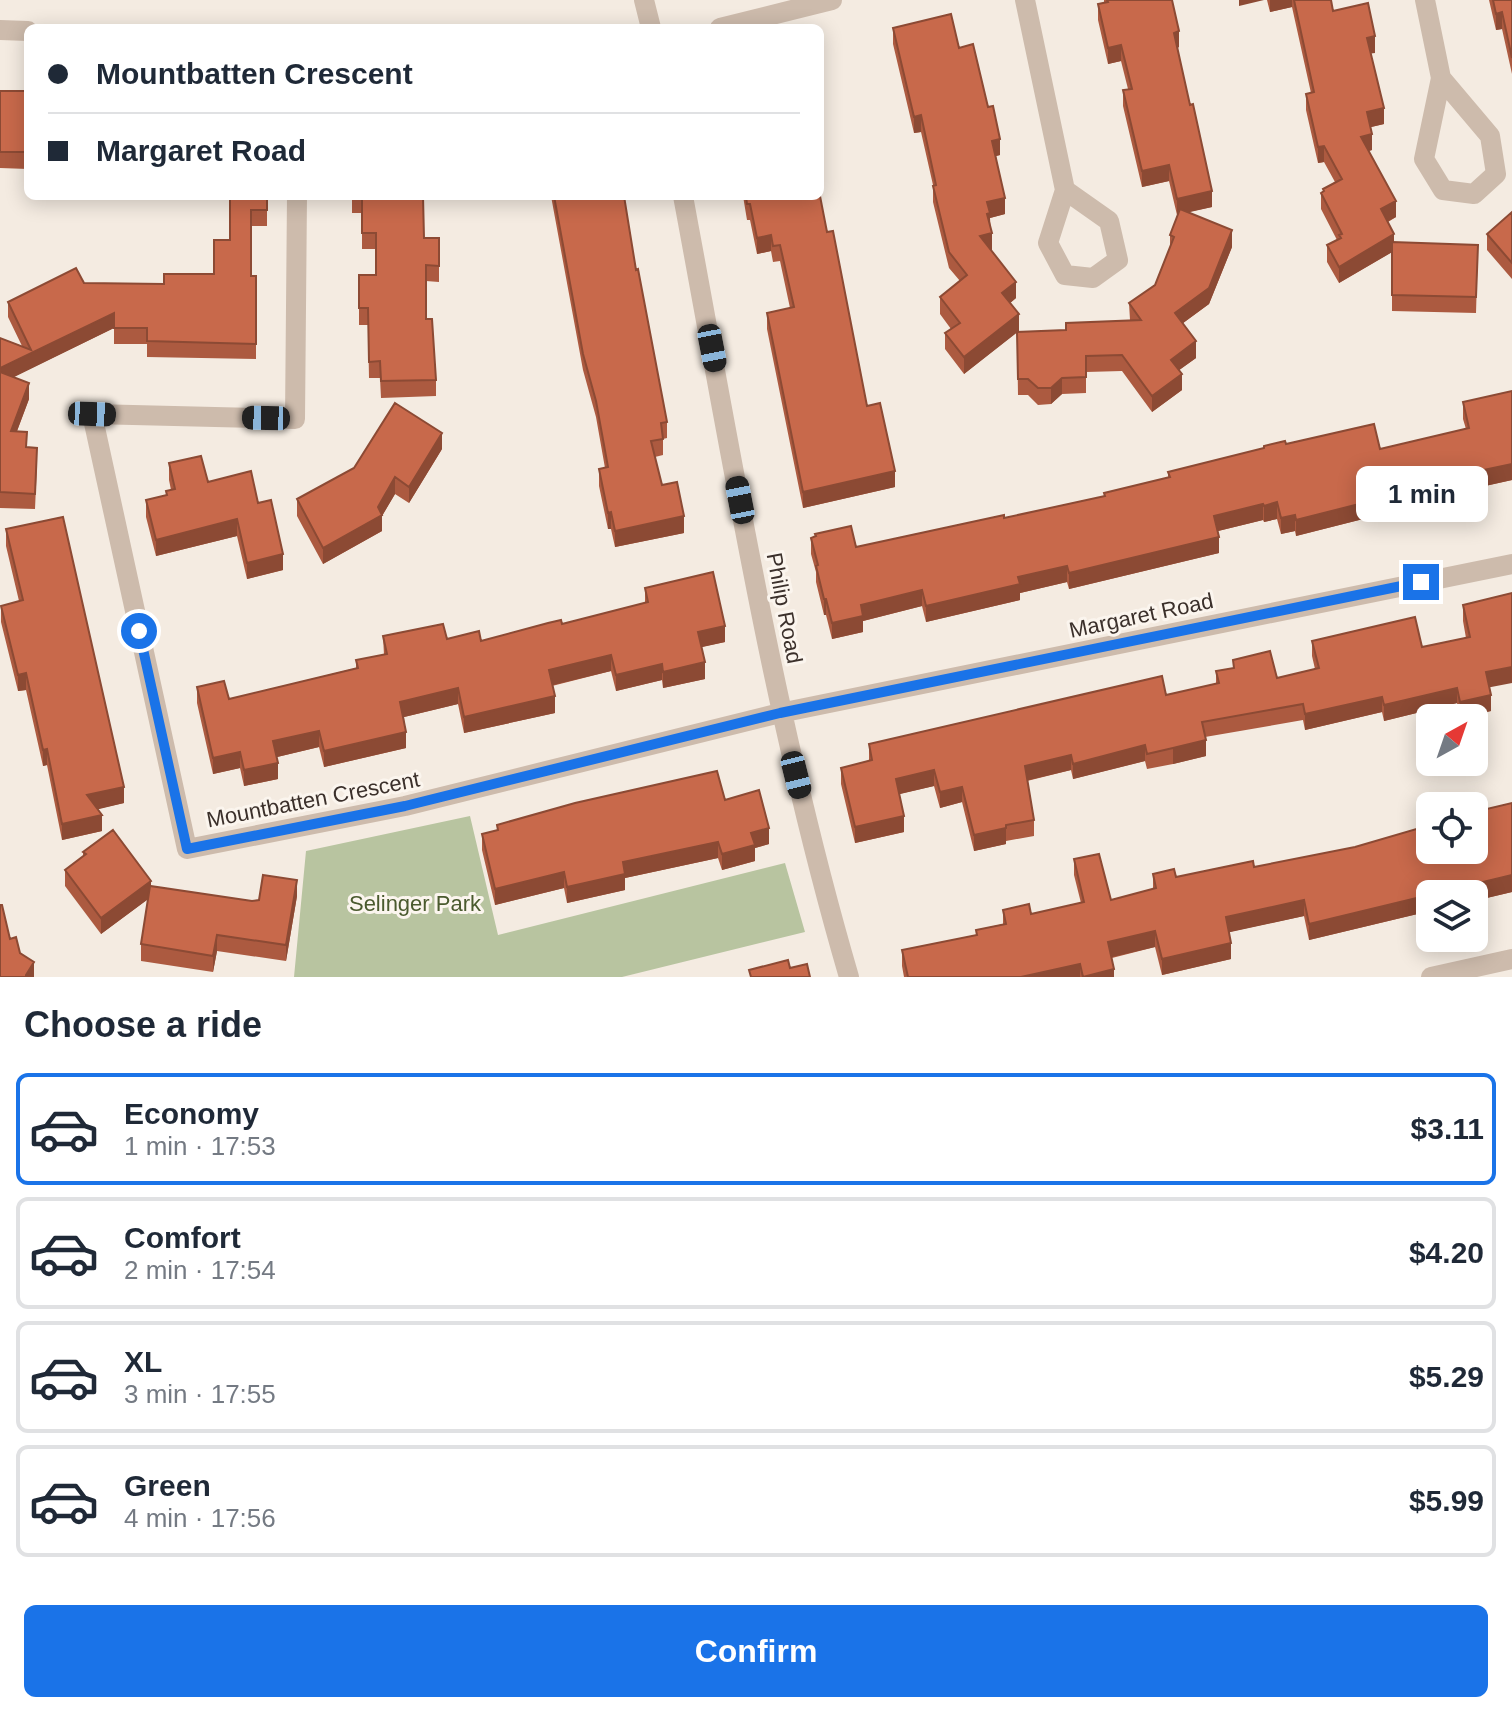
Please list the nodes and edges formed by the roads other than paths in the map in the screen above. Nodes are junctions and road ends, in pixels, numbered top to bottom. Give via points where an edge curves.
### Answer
1 (644, 0) edge
2 (832, 0) edge
3 (1025, 0) edge
4 (1425, 0) edge
5 (650, 24) edge
6 (736, 24) edge
7 (0, 30) edge
8 (24, 31) edge
9 (1441, 78) junction
10 (1065, 190) dead end
11 (297, 200) edge
12 (684, 200) edge
13 (1512, 564) edge
14 (780, 713) junction
15 (1512, 959) edge
16 (849, 977) edge
17 (1431, 977) edge

1 - 5 street
2 - 6 street
3 - 10 street
4 - 9 street
7 - 8 street
9 - 9 street via 1424,159 1443,190 1474,194 1496,174 1490,136
11 - 14 street, Mountbatten Crescent via 295,419 92,414 187,849 405,806
12 - 14 street, Philip Road
13 - 14 street, Margaret Road
14 - 16 street, Philip Road
15 - 17 street

